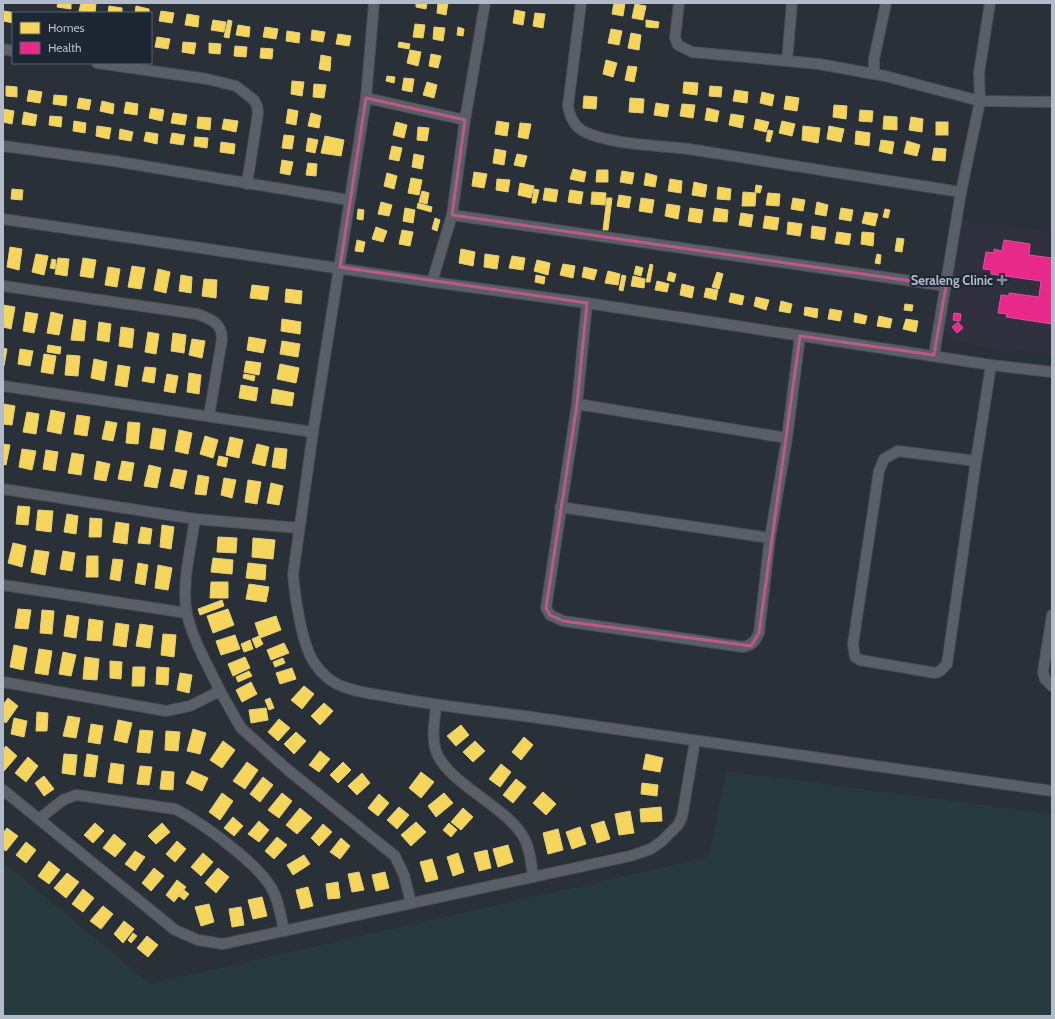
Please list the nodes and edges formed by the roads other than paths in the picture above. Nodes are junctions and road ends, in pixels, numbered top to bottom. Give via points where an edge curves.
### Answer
1 (485, 3) edge
2 (581, 3) edge
3 (678, 3) edge
4 (792, 3) edge
5 (886, 3) edge
6 (990, 3) edge
7 (371, 4) edge
8 (787, 61) junction
9 (104, 64) edge
10 (874, 74) junction
11 (366, 98) junction
12 (980, 101) junction
13 (1052, 102) edge
14 (465, 120) junction
15 (3, 146) edge
16 (247, 184) junction
17 (961, 192) junction
18 (350, 200) junction
19 (452, 215) junction
20 (3, 219) edge
21 (340, 267) junction
22 (432, 282) junction
23 (3, 286) edge
24 (946, 286) junction
25 (587, 303) junction
26 (800, 336) junction
27 (934, 355) junction
28 (991, 365) junction
29 (1052, 372) edge
30 (3, 386) edge
31 (577, 404) junction
32 (209, 416) junction
33 (313, 432) junction
34 (787, 438) junction
35 (976, 461) junction
36 (3, 488) edge
37 (560, 507) junction
38 (195, 519) junction
39 (299, 528) junction
40 (770, 538) junction
41 (3, 585) edge
42 (187, 613) junction
43 (1052, 615) edge
44 (3, 682) edge
45 (1052, 686) edge
46 (220, 691) junction
47 (436, 705) junction
48 (695, 741) junction
49 (3, 790) edge
50 (1052, 791) edge
51 (39, 819) junction
52 (533, 877) junction
53 (411, 903) junction
54 (284, 930) junction

1 - 14 street
2 - 17 street via 568,106 570,118 584,132 609,140 662,145
3 - 8 street via 675,38 678,45 684,49 692,52
4 - 8 street
5 - 10 street via 874,59
6 - 12 street via 979,74
7 - 11 street
8 - 10 street
9 - 16 street via 207,79 236,86 248,95 257,106 258,113
10 - 12 street
11 - 14 street
11 - 18 street
12 - 13 street
12 - 17 street
14 - 19 street
15 - 16 street via 114,161
16 - 18 street
17 - 24 street
18 - 21 street
19 - 22 street
19 - 24 street
20 - 21 street
21 - 22 street
21 - 33 street
22 - 25 street
23 - 32 street via 197,314 212,319 222,333 222,339
24 - 27 street
25 - 26 street
25 - 31 street
26 - 27 street
26 - 34 street
27 - 28 street
28 - 29 street
28 - 35 street
30 - 32 street
31 - 34 street
31 - 37 street
32 - 33 street
33 - 39 street
34 - 40 street
35 - 35 street via 947,664 935,673 860,660 855,657 853,644 879,471 884,459 898,451
36 - 38 street
37 - 40 street
37 - 40 street via 546,608 554,618 571,622 743,647 751,646 759,633
38 - 39 street
38 - 42 street via 186,588
39 - 47 street via 293,575 295,593 304,638 314,663 323,674 337,684
41 - 42 street
42 - 46 street
43 - 45 street via 1043,672 1045,679
44 - 46 street via 166,711 190,706
46 - 53 street via 241,728 288,770 395,856 404,875
47 - 48 street via 517,714
47 - 52 street via 436,752 456,777 521,832 526,841
48 - 50 street
48 - 52 street via 682,817 662,842 630,856
49 - 51 street
51 - 54 street via 175,930 198,940 223,944
51 - 54 street via 63,800 76,795 175,809 227,845 265,878 275,895
52 - 53 street
53 - 54 street

